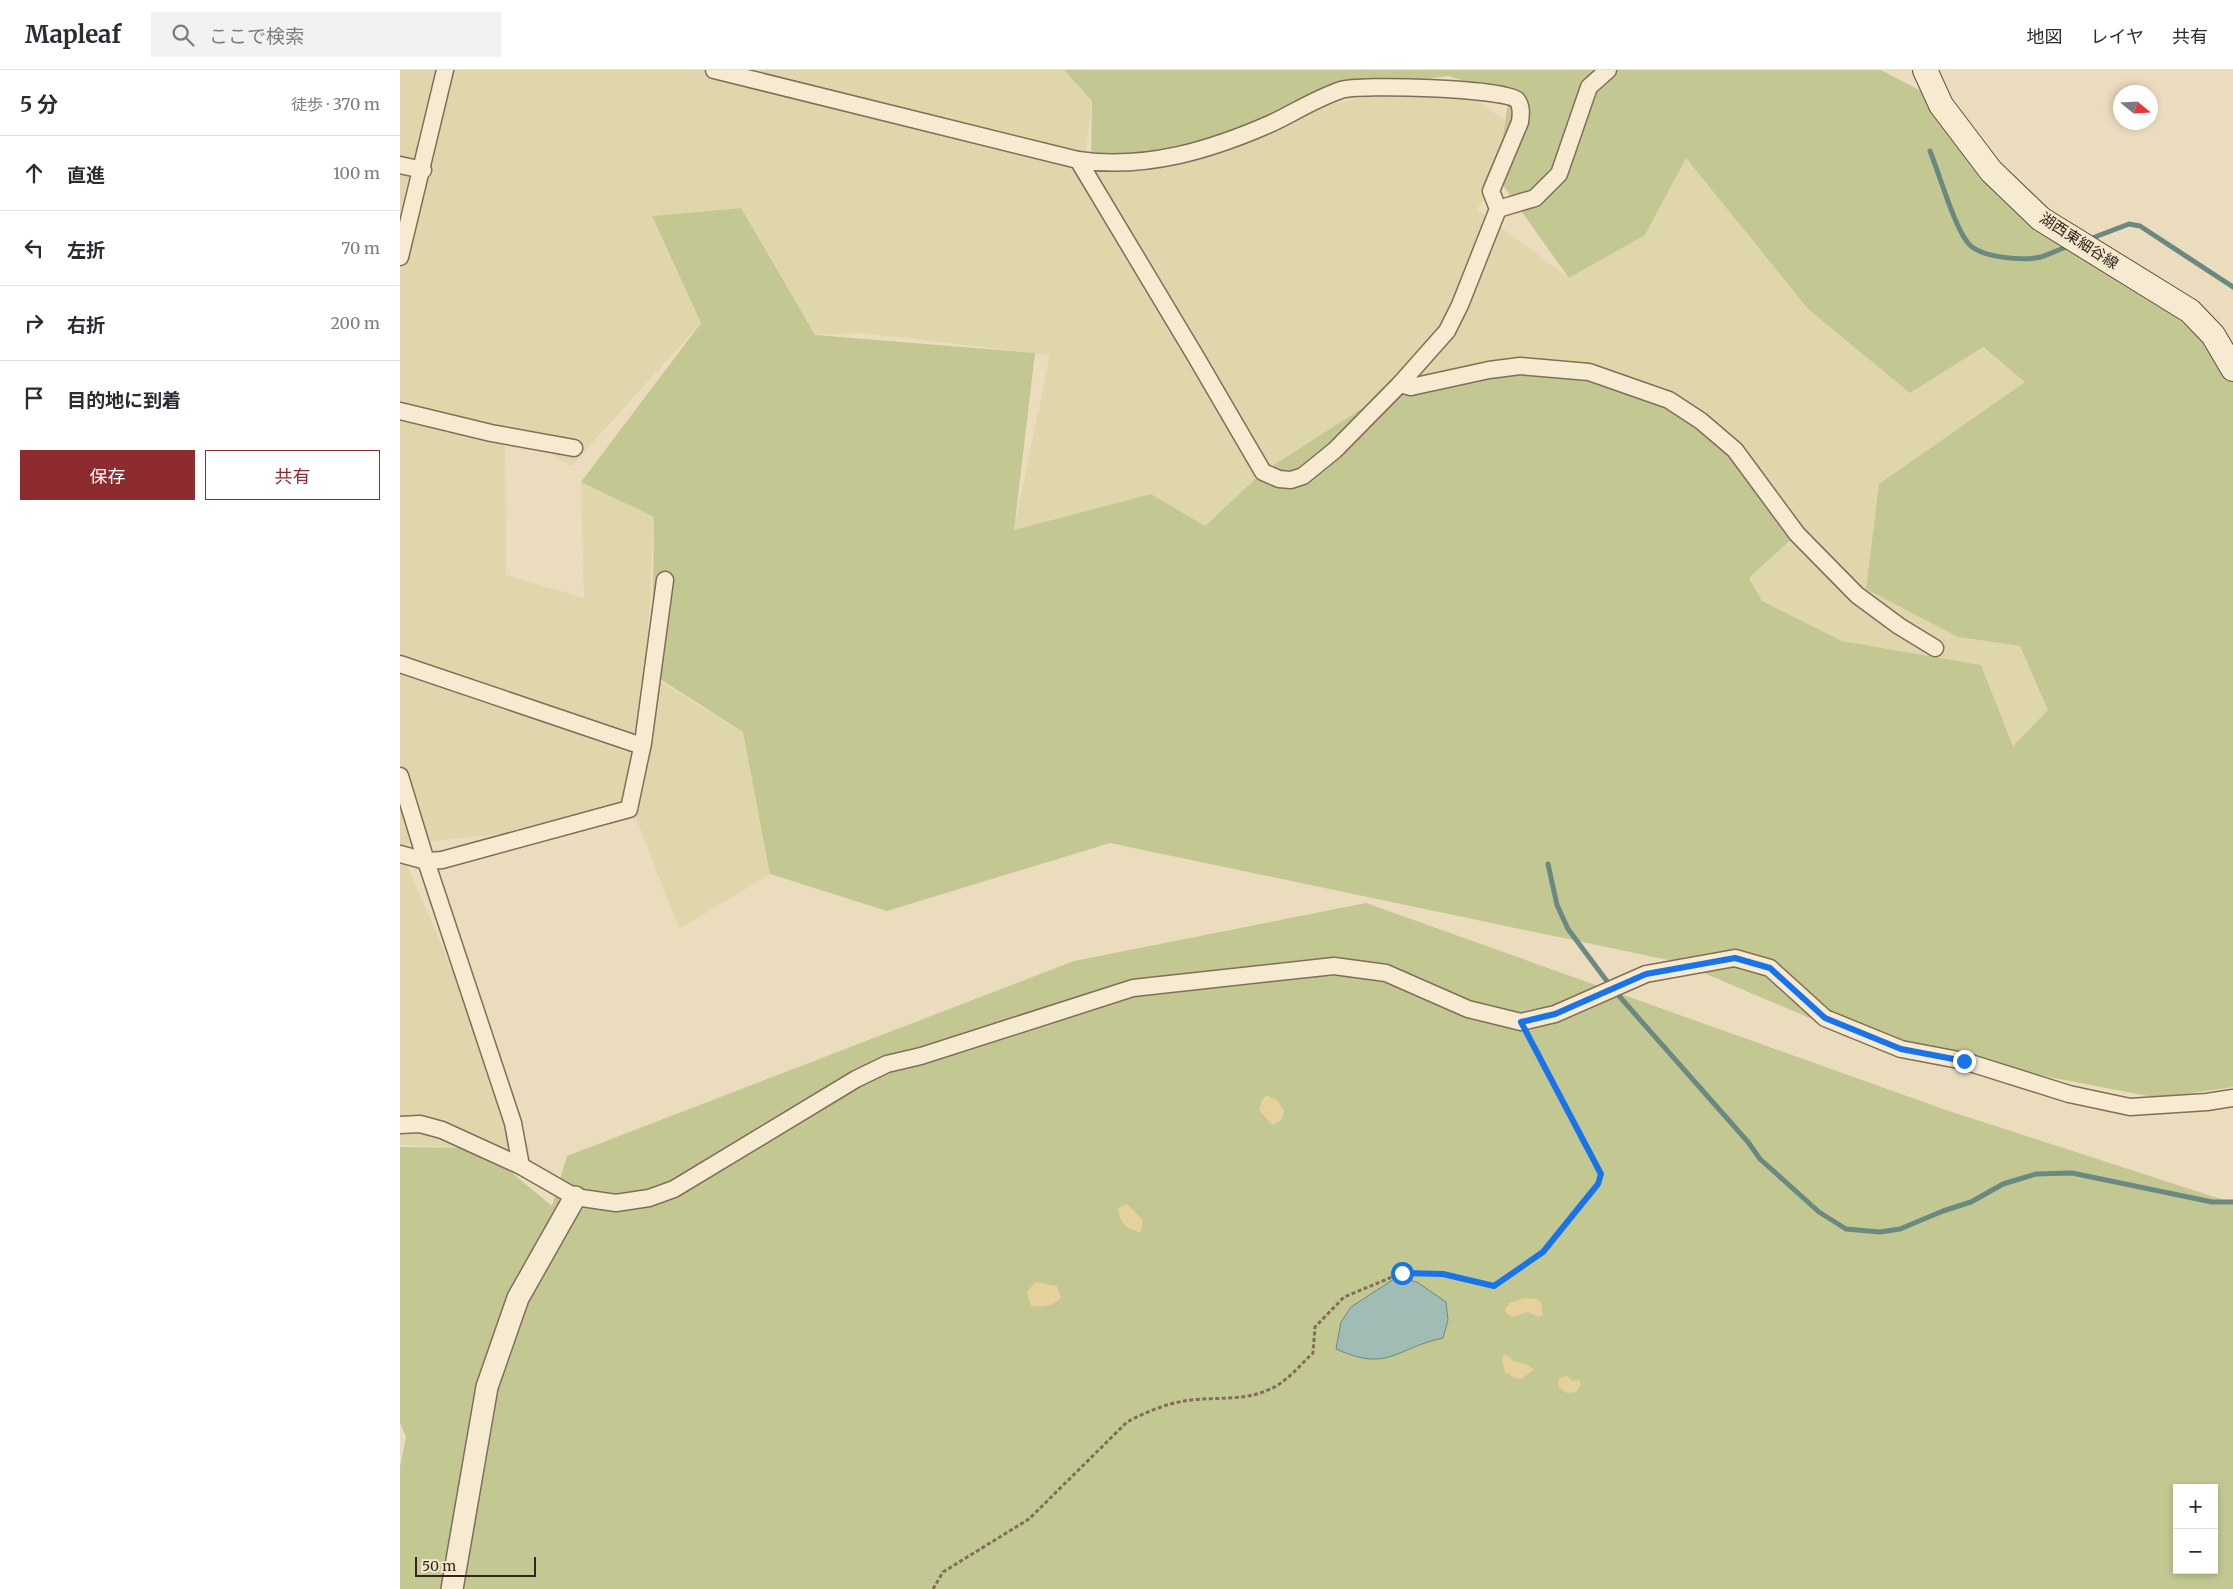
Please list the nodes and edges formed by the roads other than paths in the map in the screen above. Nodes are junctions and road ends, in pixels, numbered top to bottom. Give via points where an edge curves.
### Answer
1 (445, 70) edge
2 (714, 70) edge
3 (1608, 70) edge
4 (1925, 70) edge
5 (1078, 160) junction
6 (400, 165) edge
7 (423, 170) junction
8 (1498, 209) junction
9 (400, 257) edge
10 (2233, 368) edge
11 (1400, 384) junction
12 (400, 411) edge
13 (574, 448) dead end
14 (666, 580) dead end
15 (1935, 648) dead end
16 (400, 664) edge
17 (642, 746) junction
18 (400, 776) edge
19 (400, 854) edge
20 (426, 861) junction
21 (2233, 1098) edge
22 (400, 1125) edge
23 (521, 1166) junction
24 (575, 1197) junction
25 (452, 1589) edge

1 - 7 street
2 - 5 street
3 - 8 street via 1589,86 1559,174 1535,198
4 - 10 main road, 湖西東細谷線 via 1941,105 1991,171 2041,219 2190,311 2213,335
5 - 8 street via 1104,164 1148,162 1189,153 1270,124 1342,90 1442,88 1490,91 1517,100 1522,112 1491,191
5 - 11 street via 1263,472 1278,479 1291,480 1303,476 1335,450
6 - 7 street
7 - 9 street
8 - 11 street via 1447,331
11 - 15 street via 1411,387 1520,366 1589,372 1669,400 1735,450 1797,534 1857,595
12 - 13 street
14 - 17 street
16 - 17 street
17 - 20 street via 629,809 476,852
18 - 20 street
19 - 20 street
20 - 23 street via 513,1123
21 - 24 street via 2130,1107 2069,1094 1964,1061 1901,1049 1825,1018 1770,968 1735,958 1646,974 1555,1014 1521,1022 1468,1009 1386,973 1334,966 1133,988 887,1064 793,1116 674,1190 616,1204
22 - 23 street via 420,1124 442,1130
23 - 24 street
24 - 25 street via 518,1298 487,1387

